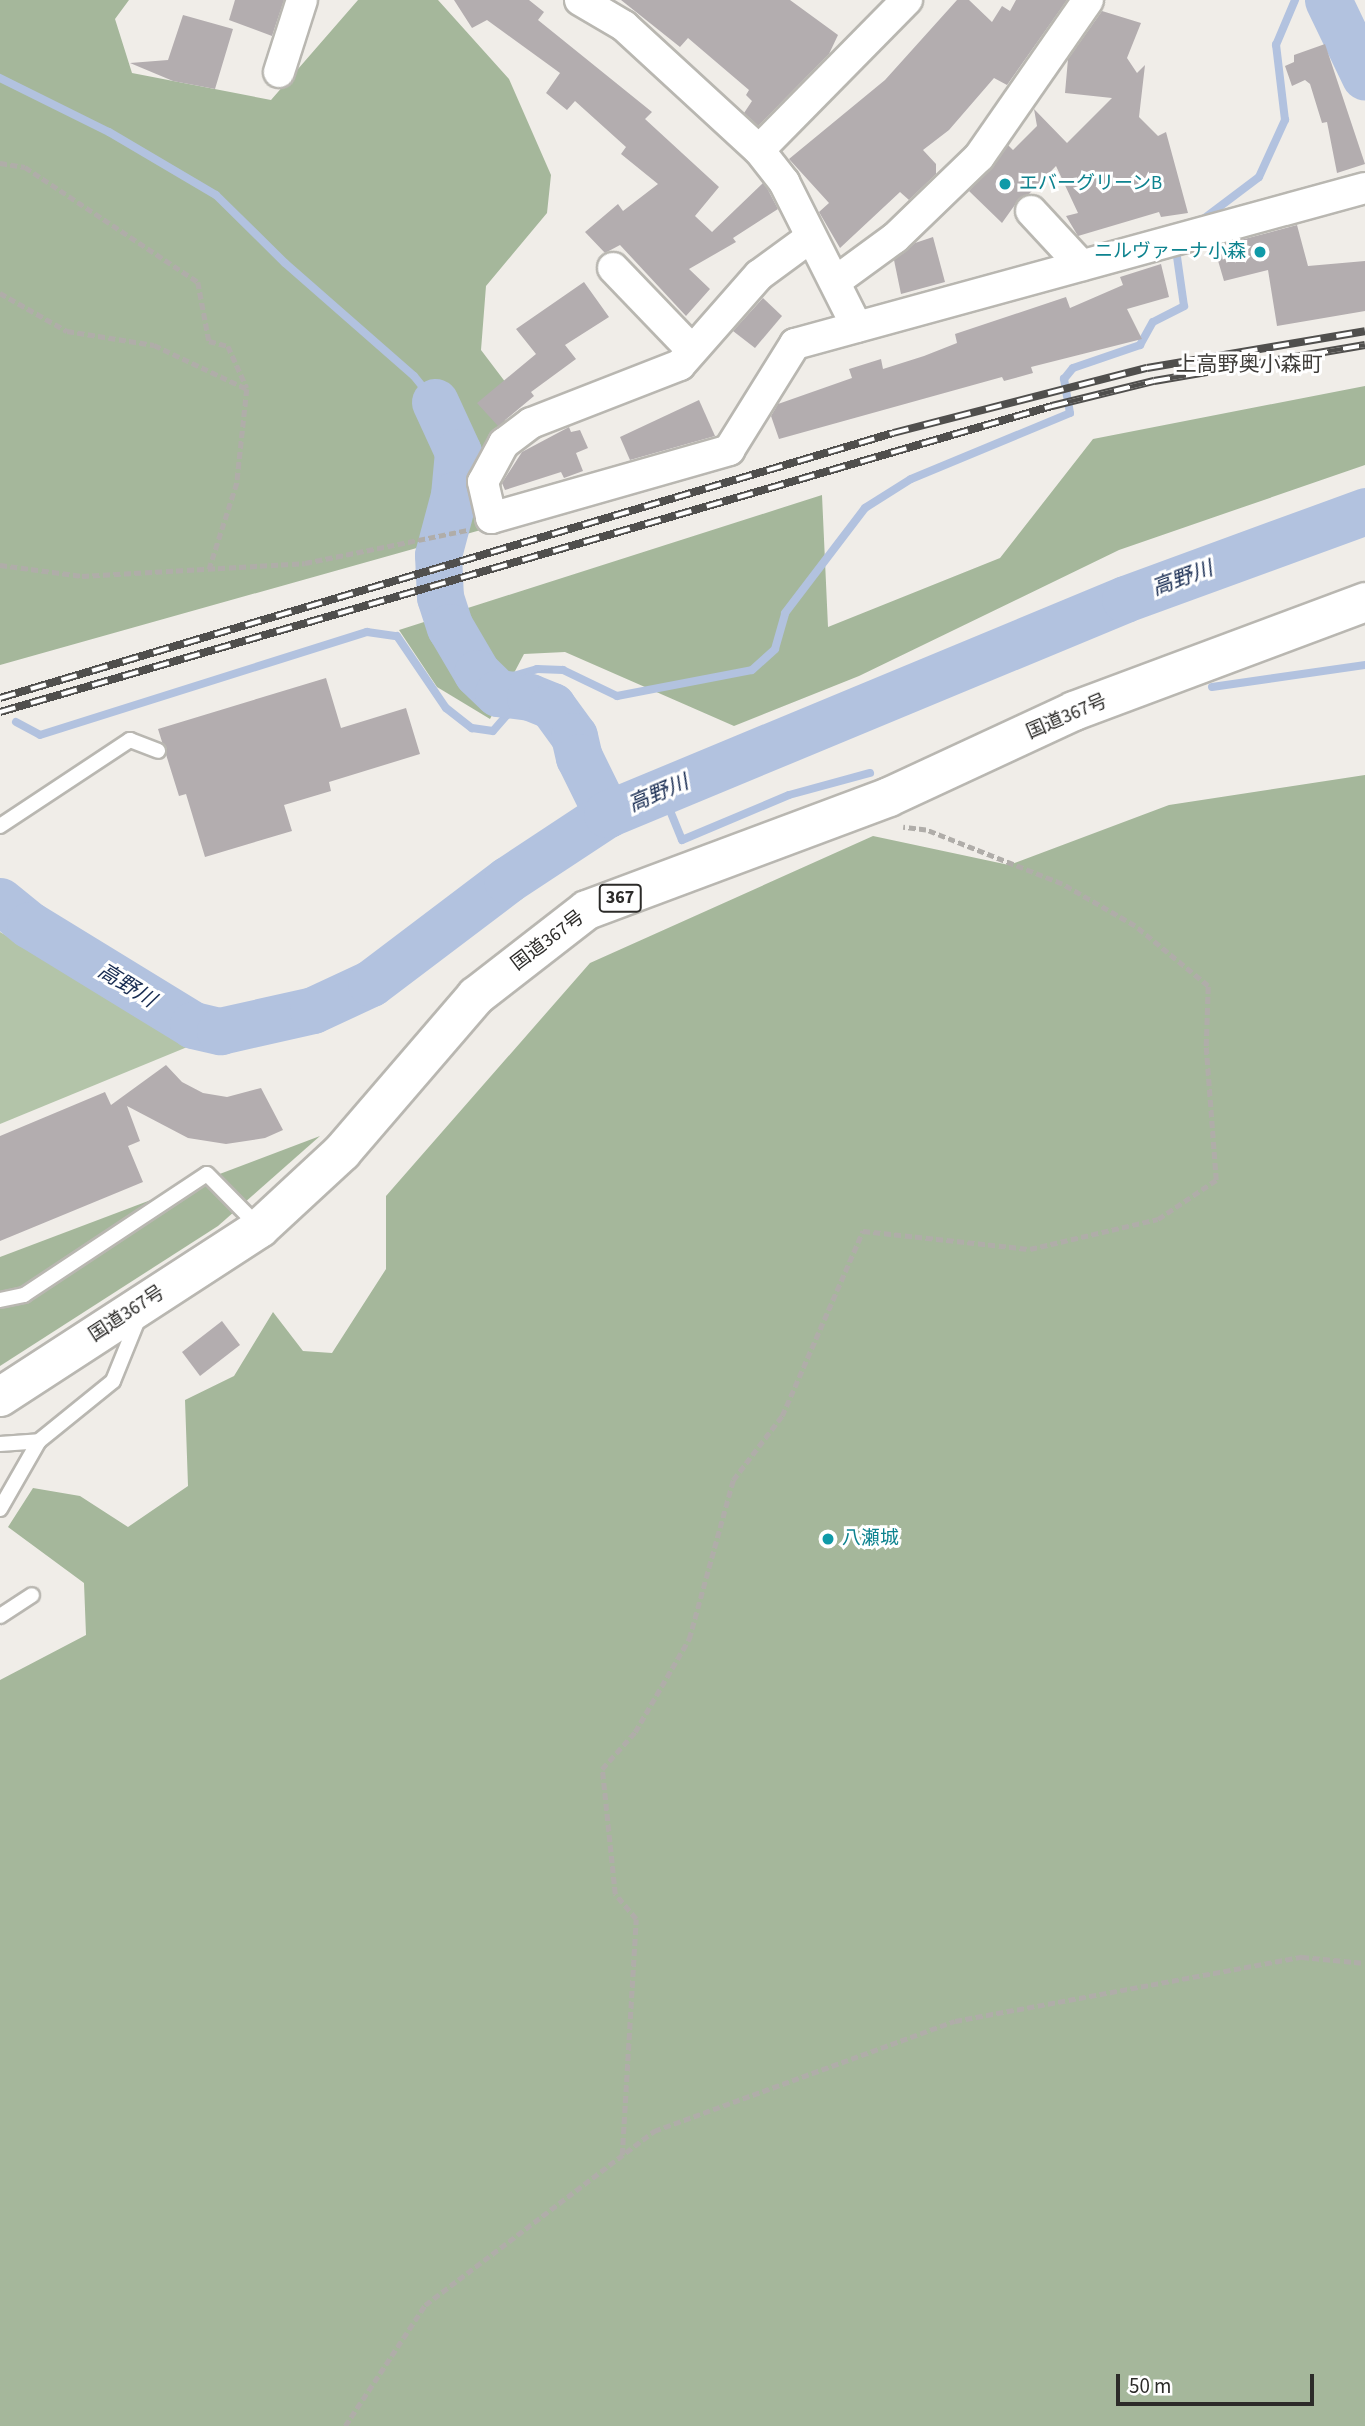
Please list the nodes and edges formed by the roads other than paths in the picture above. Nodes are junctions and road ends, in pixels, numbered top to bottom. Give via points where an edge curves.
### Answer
1 (302, 0) edge
2 (580, 0) edge
3 (1088, 0) edge
4 (893, 4) edge
5 (279, 72) dead end
6 (759, 150) junction
7 (1365, 188) edge
8 (1031, 211) dead end
9 (811, 237) junction
10 (1081, 265) junction
11 (613, 268) dead end
12 (836, 281) junction
13 (857, 327) junction
14 (690, 348) junction
15 (1365, 602) edge
16 (158, 751) dead end
17 (0, 826) edge
18 (260, 1228) junction
19 (0, 1300) edge
20 (145, 1303) junction
21 (0, 1397) edge
22 (39, 1441) junction
23 (0, 1444) edge
24 (0, 1509) edge
25 (32, 1595) dead end
26 (0, 1616) edge

1 - 5 street
2 - 6 street via 624,26
3 - 12 street via 979,156 895,238
4 - 6 street
6 - 9 street via 784,182
7 - 10 street
8 - 10 street
9 - 12 street
9 - 14 street via 759,275
10 - 13 street
11 - 14 street
12 - 13 street
13 - 14 street via 795,344 729,450 491,518 483,482 504,443 531,423 680,365
15 - 18 highway, 国道367号 / 367 via 1074,711 889,797 587,910 476,996 342,1152
16 - 17 lane via 130,740
18 - 19 lane via 207,1174 24,1295
18 - 20 highway, 国道367号 / 367
20 - 21 highway, 国道367号 / 367
20 - 22 lane via 113,1381
22 - 23 lane
22 - 24 lane
25 - 26 lane

